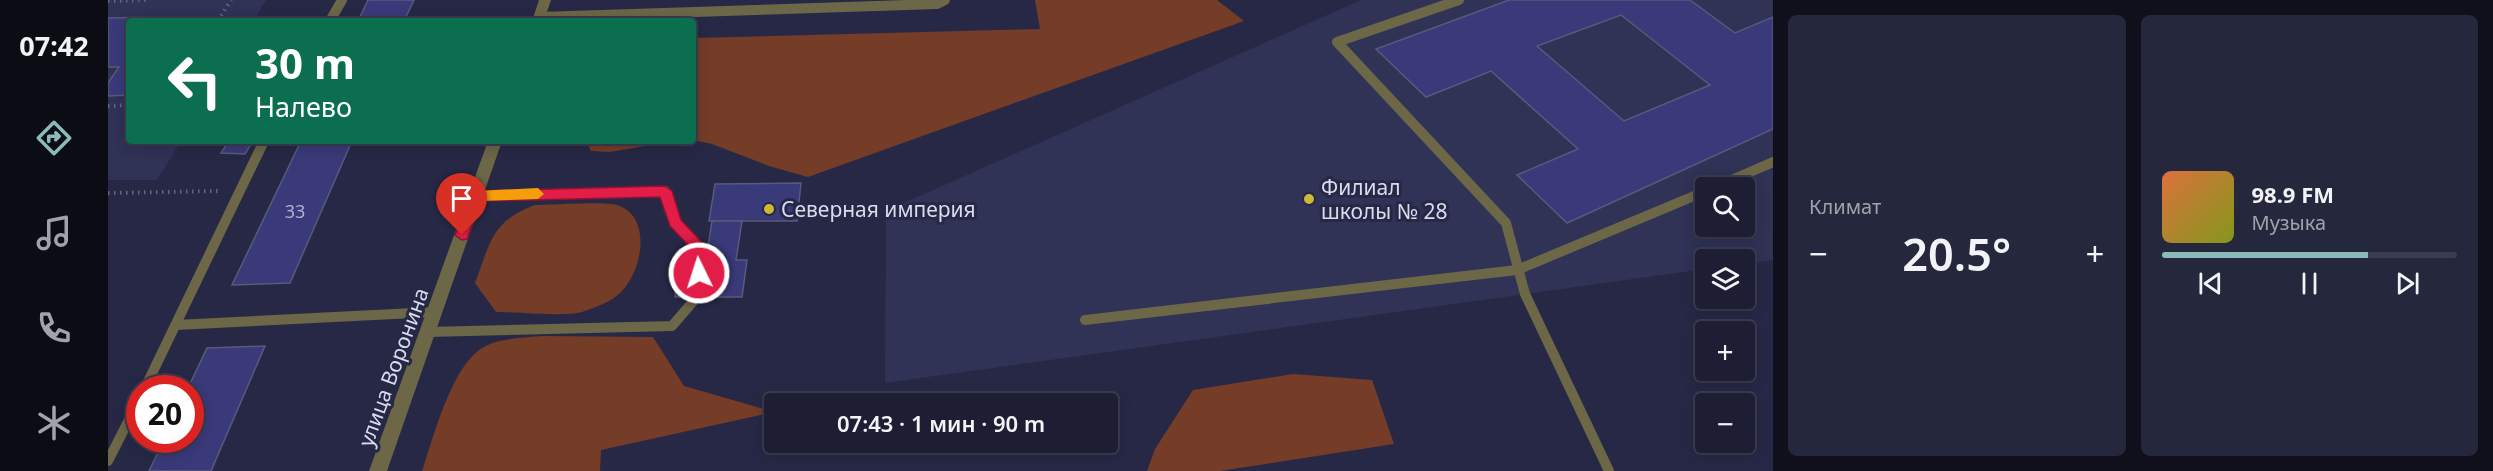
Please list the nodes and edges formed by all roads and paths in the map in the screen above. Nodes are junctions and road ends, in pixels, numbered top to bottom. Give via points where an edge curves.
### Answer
1 (148, 0) edge
2 (231, 0) edge
3 (342, 0) edge
4 (546, 0) edge
5 (945, 0) edge
6 (1459, 0) edge
7 (108, 1) edge
8 (834, 4) edge
9 (220, 18) edge
10 (332, 18) edge
11 (539, 18) edge
12 (559, 18) edge
13 (126, 105) edge
14 (108, 106) edge
15 (262, 144) edge
16 (494, 144) edge
17 (1773, 162) edge
18 (1738, 177) edge
19 (236, 191) junction
20 (108, 192) edge
21 (476, 196) junction
22 (1695, 196) edge
23 (1517, 270) junction
24 (434, 312) junction
25 (1085, 320) dead end
26 (176, 325) junction
27 (427, 332) junction
28 (151, 375) edge
29 (126, 426) edge
30 (108, 461) edge
31 (378, 471) edge
32 (1609, 471) edge

1 - 7 path
2 - 9 path
3 - 10 lane
4 - 11 street
5 - 8 lane via 937,4
6 - 23 lane via 1337,42 1506,223
8 - 12 lane
13 - 14 path
15 - 19 lane
16 - 21 street, улица Воронина
17 - 18 lane
19 - 20 path
19 - 26 lane
21 - 24 street, улица Воронина
21 - 27 lane via 665,191 675,222 701,249 697,297 672,326
22 - 23 lane
23 - 25 lane
23 - 32 lane
24 - 26 lane
24 - 27 street, улица Воронина
26 - 28 lane
27 - 31 street, улица Воронина
29 - 30 lane

